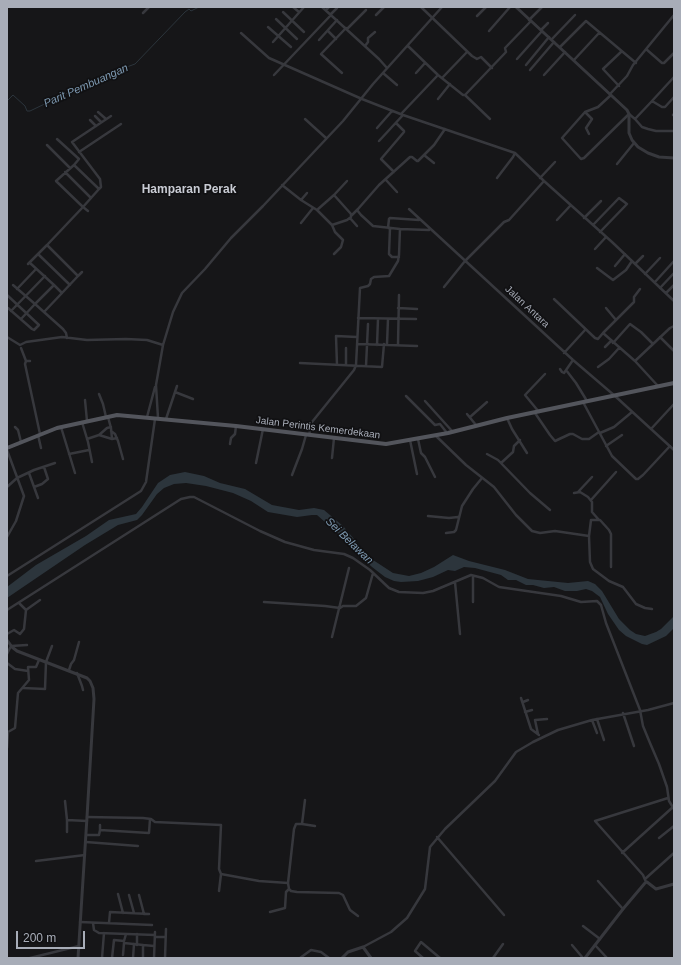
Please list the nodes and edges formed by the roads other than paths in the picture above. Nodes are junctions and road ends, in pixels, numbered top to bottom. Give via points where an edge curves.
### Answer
1 (149, 7) edge
2 (293, 7) edge
3 (304, 7) edge
4 (322, 7) edge
5 (329, 7) edge
6 (384, 7) edge
7 (421, 7) edge
8 (442, 7) edge
9 (486, 7) edge
10 (510, 7) edge
11 (516, 7) edge
12 (542, 7) edge
13 (337, 8) edge
14 (326, 10) junction
15 (366, 10) dead end
16 (283, 12) dead end
17 (299, 12) junction
18 (143, 13) dead end
19 (331, 15) junction
20 (376, 15) dead end
21 (576, 15) dead end
22 (674, 15) edge
23 (477, 16) dead end
24 (432, 18) junction
25 (276, 20) dead end
26 (292, 20) junction
27 (337, 20) junction
28 (530, 21) junction
29 (548, 23) dead end
30 (268, 27) dead end
31 (286, 28) junction
32 (346, 29) junction
33 (328, 31) junction
34 (489, 31) dead end
35 (542, 31) junction
36 (304, 32) dead end
37 (375, 32) dead end
38 (241, 33) dead end
39 (599, 33) junction
40 (279, 36) junction
41 (297, 38) dead end
42 (336, 38) junction
43 (552, 39) junction
44 (319, 40) dead end
45 (273, 42) dead end
46 (365, 46) junction
47 (408, 46) junction
48 (291, 47) dead end
49 (560, 47) junction
50 (646, 49) junction
51 (622, 51) junction
52 (467, 52) junction
53 (565, 52) junction
54 (674, 53) edge
55 (517, 59) dead end
56 (574, 60) junction
57 (284, 63) junction
58 (425, 63) junction
59 (636, 63) junction
60 (526, 64) dead end
61 (387, 68) junction
62 (492, 68) junction
63 (530, 70) dead end
64 (342, 73) dead end
65 (383, 73) junction
66 (416, 73) dead end
67 (274, 75) dead end
68 (438, 75) junction
69 (544, 75) dead end
70 (443, 77) junction
71 (674, 77) edge
72 (450, 84) junction
73 (397, 85) dead end
74 (618, 86) junction
75 (610, 94) junction
76 (465, 95) junction
77 (674, 97) edge
78 (362, 99) junction
79 (438, 99) dead end
80 (652, 101) junction
81 (392, 111) junction
82 (98, 112) dead end
83 (585, 112) junction
84 (629, 114) junction
85 (402, 115) junction
86 (95, 116) dead end
87 (111, 116) dead end
88 (106, 119) junction
89 (305, 119) dead end
90 (490, 119) dead end
91 (635, 119) junction
92 (90, 120) dead end
93 (101, 122) junction
94 (396, 123) junction
95 (121, 124) dead end
96 (96, 126) junction
97 (376, 128) dead end
98 (445, 129) junction
99 (674, 131) edge
100 (589, 134) dead end
101 (326, 138) junction
102 (56, 139) dead end
103 (379, 141) dead end
104 (634, 143) junction
105 (47, 145) dead end
106 (79, 152) junction
107 (515, 153) junction
108 (424, 155) junction
109 (82, 157) junction
110 (674, 158) edge
111 (79, 159) junction
112 (555, 162) dead end
113 (434, 163) dead end
114 (617, 164) dead end
115 (74, 165) junction
116 (70, 168) junction
117 (65, 172) junction
118 (394, 172) junction
119 (497, 178) dead end
120 (540, 178) junction
121 (386, 180) junction
122 (347, 181) dead end
123 (544, 181) junction
124 (282, 185) junction
125 (99, 189) junction
126 (397, 192) dead end
127 (307, 193) dead end
128 (334, 195) junction
129 (91, 198) junction
130 (301, 200) junction
131 (601, 201) dead end
132 (570, 206) junction
133 (83, 207) junction
134 (313, 208) junction
135 (409, 209) dead end
136 (317, 210) junction
137 (357, 210) junction
138 (88, 211) dead end
139 (351, 217) junction
140 (584, 218) junction
141 (419, 220) junction
142 (557, 220) dead end
143 (301, 223) dead end
144 (332, 225) junction
145 (357, 226) dead end
146 (593, 226) junction
147 (389, 228) junction
148 (400, 229) junction
149 (430, 230) junction
150 (600, 232) junction
151 (606, 237) junction
152 (46, 245) junction
153 (594, 249) dead end
154 (38, 254) junction
155 (334, 254) dead end
156 (625, 254) junction
157 (643, 256) dead end
158 (399, 257) junction
159 (660, 258) dead end
160 (466, 261) junction
161 (632, 261) junction
162 (674, 261) edge
163 (635, 264) junction
164 (615, 266) dead end
165 (36, 268) junction
166 (597, 268) dead end
167 (82, 272) dead end
168 (674, 273) edge
169 (645, 274) junction
170 (45, 276) junction
171 (78, 276) junction
172 (655, 282) junction
173 (13, 285) dead end
174 (54, 285) junction
175 (70, 285) junction
176 (674, 285) edge
177 (444, 287) dead end
178 (17, 288) junction
179 (660, 288) junction
180 (640, 289) dead end
181 (62, 293) junction
182 (666, 293) junction
183 (7, 295) edge
184 (399, 295) dead end
185 (26, 296) junction
186 (554, 299) dead end
187 (674, 301) edge
188 (17, 304) junction
189 (35, 304) junction
190 (8, 308) edge
191 (398, 308) junction
192 (606, 308) dead end
193 (417, 309) dead end
194 (11, 311) junction
195 (44, 312) junction
196 (27, 313) junction
197 (358, 318) junction
198 (378, 319) junction
199 (388, 319) junction
200 (398, 319) junction
201 (416, 319) dead end
202 (21, 320) junction
203 (616, 320) junction
204 (368, 324) dead end
205 (674, 326) edge
206 (585, 330) junction
207 (603, 333) junction
208 (7, 337) edge
209 (357, 337) junction
210 (660, 337) junction
211 (66, 338) junction
212 (612, 342) junction
213 (358, 344) junction
214 (368, 344) junction
215 (386, 344) junction
216 (653, 344) junction
217 (163, 345) junction
218 (376, 345) junction
219 (398, 345) junction
220 (417, 346) dead end
221 (605, 347) dead end
222 (21, 348) dead end
223 (346, 348) dead end
224 (619, 348) junction
225 (674, 351) edge
226 (564, 353) junction
227 (573, 360) junction
228 (30, 361) dead end
229 (635, 361) junction
230 (26, 362) junction
231 (300, 363) dead end
232 (346, 364) junction
233 (337, 365) junction
234 (356, 365) junction
235 (366, 366) junction
236 (598, 367) dead end
237 (560, 369) dead end
238 (566, 370) junction
239 (544, 374) dead end
240 (674, 383) edge
241 (156, 385) junction
242 (177, 386) dead end
243 (658, 386) junction
244 (175, 392) junction
245 (99, 394) dead end
246 (406, 396) dead end
247 (615, 396) junction
248 (193, 399) dead end
249 (85, 400) dead end
250 (425, 401) dead end
251 (487, 402) dead end
252 (585, 402) junction
253 (674, 404) edge
254 (537, 412) junction
255 (632, 412) junction
256 (467, 414) dead end
257 (107, 417) junction
258 (147, 417) junction
259 (470, 417) junction
260 (156, 418) junction
261 (507, 418) junction
262 (166, 419) junction
263 (87, 421) junction
264 (82, 422) junction
265 (476, 425) junction
266 (236, 426) junction
267 (15, 427) dead end
268 (61, 427) junction
269 (111, 427) junction
270 (263, 429) junction
271 (651, 429) junction
272 (111, 431) junction
273 (453, 432) junction
274 (448, 433) junction
275 (599, 433) junction
276 (39, 434) junction
277 (99, 435) junction
278 (307, 435) junction
279 (434, 435) junction
280 (622, 435) dead end
281 (334, 437) junction
282 (117, 438) junction
283 (112, 439) junction
284 (418, 439) junction
285 (87, 440) junction
286 (410, 440) junction
287 (520, 440) junction
288 (21, 442) junction
289 (230, 444) dead end
290 (606, 446) junction
291 (670, 446) junction
292 (41, 448) dead end
293 (7, 449) edge
294 (89, 450) junction
295 (674, 450) edge
296 (527, 453) dead end
297 (69, 454) junction
298 (487, 454) dead end
299 (332, 458) dead end
300 (123, 459) dead end
301 (92, 462) dead end
302 (55, 463) dead end
303 (256, 463) dead end
304 (501, 463) junction
305 (44, 467) junction
306 (616, 472) dead end
307 (29, 473) junction
308 (76, 473) dead end
309 (417, 474) dead end
310 (292, 475) dead end
311 (435, 477) dead end
312 (592, 477) dead end
313 (17, 478) junction
314 (482, 478) junction
315 (7, 487) edge
316 (34, 487) junction
317 (578, 492) junction
318 (574, 493) dead end
319 (38, 498) dead end
320 (591, 500) junction
321 (550, 510) dead end
322 (428, 516) dead end
323 (458, 517) junction
324 (600, 520) junction
325 (446, 533) dead end
326 (589, 536) junction
327 (7, 537) edge
328 (611, 567) dead end
329 (349, 568) dead end
330 (373, 573) junction
331 (7, 576) edge
332 (472, 576) junction
333 (454, 582) junction
334 (40, 600) dead end
335 (264, 602) dead end
336 (473, 602) dead end
337 (19, 603) junction
338 (340, 608) junction
339 (652, 609) dead end
340 (7, 610) edge
341 (26, 610) junction
342 (7, 634) edge
343 (460, 634) dead end
344 (332, 637) dead end
345 (7, 640) edge
346 (79, 642) dead end
347 (27, 645) dead end
348 (11, 646) junction
349 (52, 646) dead end
350 (7, 654) edge
351 (39, 660) junction
352 (46, 662) junction
353 (7, 663) edge
354 (69, 670) junction
355 (28, 671) junction
356 (77, 673) junction
357 (22, 688) junction
358 (83, 690) dead end
359 (521, 698) dead end
360 (528, 700) dead end
361 (523, 702) junction
362 (674, 703) edge
363 (532, 710) dead end
364 (640, 710) junction
365 (525, 712) junction
366 (623, 713) junction
367 (547, 719) dead end
368 (597, 719) junction
369 (592, 720) junction
370 (597, 733) dead end
371 (539, 736) junction
372 (604, 740) dead end
373 (634, 746) dead end
374 (7, 748) edge
375 (668, 798) junction
376 (305, 800) dead end
377 (65, 801) dead end
378 (673, 808) edge
379 (87, 819) junction
380 (150, 819) junction
381 (67, 820) junction
382 (302, 824) junction
383 (100, 825) dead end
384 (315, 826) dead end
385 (674, 826) edge
386 (100, 830) junction
387 (67, 832) dead end
388 (86, 835) junction
389 (437, 837) junction
390 (659, 838) dead end
391 (86, 842) junction
392 (138, 846) dead end
393 (622, 853) junction
394 (674, 853) edge
395 (85, 855) junction
396 (36, 861) dead end
397 (221, 874) junction
398 (646, 880) junction
399 (598, 881) dead end
400 (288, 883) junction
401 (674, 884) edge
402 (289, 889) junction
403 (219, 891) dead end
404 (118, 894) dead end
405 (139, 894) dead end
406 (129, 895) dead end
407 (623, 909) junction
408 (270, 912) dead end
409 (123, 913) junction
410 (134, 913) junction
411 (144, 914) junction
412 (149, 914) dead end
413 (504, 915) dead end
414 (358, 916) dead end
415 (80, 922) junction
416 (92, 923) junction
417 (109, 923) junction
418 (152, 925) dead end
419 (583, 926) dead end
420 (166, 929) dead end
421 (104, 933) junction
422 (126, 934) junction
423 (137, 934) junction
424 (155, 934) junction
425 (165, 937) junction
426 (600, 940) junction
427 (124, 942) junction
428 (135, 944) junction
429 (503, 944) dead end
430 (143, 945) junction
431 (572, 945) dead end
432 (595, 945) junction
433 (79, 946) junction
434 (154, 946) junction
435 (363, 947) junction
436 (124, 955) dead end
437 (30, 958) edge
438 (78, 958) edge
439 (102, 958) edge
440 (112, 958) edge
441 (133, 958) edge
442 (143, 958) edge
443 (154, 958) edge
444 (165, 958) edge
445 (300, 958) edge
446 (328, 958) edge
447 (342, 958) edge
448 (371, 958) edge
449 (422, 958) edge
450 (440, 958) edge
451 (493, 958) edge
452 (584, 958) edge
453 (608, 958) edge

1 - 18 street
2 - 17 street
3 - 17 street
4 - 14 street
5 - 14 street
6 - 20 street
7 - 24 street
8 - 24 street
9 - 23 street
10 - 34 street
11 - 28 street
12 - 28 street
13 - 19 street
14 - 19 street
15 - 32 street
16 - 26 street
17 - 26 street
19 - 27 street
19 - 57 street
21 - 43 street
22 - 50 street
24 - 47 street
24 - 52 street
25 - 31 street
26 - 31 street
26 - 36 street
27 - 32 street
27 - 33 street
28 - 35 street
28 - 62 street via 505,48 506,52
29 - 35 street
30 - 40 street
31 - 40 street
31 - 41 street
32 - 42 street
32 - 46 street
33 - 42 street
33 - 44 street
35 - 43 street
35 - 55 street
37 - 46 street via 368,38
38 - 57 street via 269,58
39 - 49 street via 586,21
39 - 51 street
39 - 56 street
40 - 45 street
40 - 48 street
42 - 64 street via 321,54
43 - 49 street
43 - 60 street
43 - 63 street
46 - 61 street
47 - 58 street
47 - 61 street
49 - 53 street
50 - 54 street via 662,63
50 - 59 street
51 - 59 street
51 - 74 street via 604,69
52 - 62 street via 476,59 481,57
52 - 70 street
53 - 56 street
53 - 69 street
56 - 75 street
57 - 67 street
57 - 78 street
58 - 66 street
58 - 68 street
59 - 74 street
61 - 65 street
62 - 76 street
65 - 73 street
65 - 78 street
68 - 70 street
68 - 85 street
70 - 72 street
71 - 80 street
72 - 76 street
72 - 79 street
74 - 75 street
75 - 83 street via 598,107
75 - 84 street
76 - 90 street
77 - 80 street via 665,107
78 - 81 street
78 - 101 street
80 - 91 street
81 - 85 street
81 - 97 street
82 - 88 street
83 - 84 street via 562,138 583,159
83 - 100 street via 592,119 586,128
84 - 91 street
84 - 104 street via 629,133
85 - 94 street
85 - 98 street
86 - 93 street
87 - 88 street
88 - 93 street
89 - 101 street
91 - 99 street via 648,130
92 - 96 street
93 - 96 street
94 - 103 street
94 - 118 street via 404,132 381,159
95 - 106 street
96 - 106 street via 72,142
98 - 107 street
98 - 108 street
101 - 124 street
102 - 111 street
104 - 110 street via 656,156
104 - 114 street
105 - 116 street
106 - 109 street
107 - 119 street
107 - 120 street
108 - 113 street
108 - 118 street via 418,161 410,157
109 - 111 street
109 - 125 street via 100,179
111 - 115 street
112 - 120 street
115 - 116 street
115 - 125 street
116 - 117 street
117 - 129 street
117 - 133 street via 56,181
118 - 121 street
120 - 123 street
121 - 126 street
121 - 137 street
122 - 128 street
123 - 132 street
123 - 160 street via 509,220 504,222
124 - 130 street
124 - 217 street via 182,293 172,312
125 - 129 street
127 - 130 street
128 - 136 street
128 - 139 street
129 - 133 street
130 - 134 street
131 - 140 street
132 - 140 street
132 - 142 street
133 - 138 street
133 - 152 street
134 - 136 street
134 - 143 street
135 - 141 street, Jalan Antara
136 - 144 street
137 - 139 street
137 - 147 street via 373,226
139 - 144 street
139 - 145 street
140 - 146 street
141 - 147 street via 390,218
141 - 149 street, Jalan Antara
144 - 155 street via 335,232 344,240
146 - 150 street
146 - 150 street via 619,198 627,204
147 - 148 street
147 - 158 street via 389,254 392,257
148 - 149 street
148 - 158 street
149 - 160 street, Jalan Antara
150 - 151 street
151 - 153 street
151 - 156 street
152 - 154 street
152 - 171 street
154 - 165 street via 29,263
154 - 175 street
156 - 161 street
156 - 164 street
157 - 163 street
158 - 197 street via 390,276 374,277 368,286 360,288
159 - 169 street
160 - 177 street
160 - 226 street, Jalan Antara
161 - 163 street
161 - 166 street via 626,270 613,280
162 - 172 street
163 - 169 street
165 - 170 street
165 - 178 street
167 - 171 street
168 - 179 street
169 - 172 street
170 - 174 street
170 - 185 street
171 - 175 street
172 - 179 street
173 - 178 street
174 - 181 street
174 - 189 street
175 - 181 street
176 - 182 street
178 - 185 street
179 - 182 street
180 - 203 street via 633,303
181 - 195 street
182 - 187 street
183 - 188 street
184 - 191 street
185 - 188 street
185 - 189 street
186 - 206 street
188 - 194 street
188 - 196 street
189 - 195 street
189 - 196 street
190 - 194 street
191 - 193 street
191 - 200 street
192 - 203 street
194 - 202 street
195 - 211 street via 63,329
196 - 202 street
196 - 202 street via 39,325 33,330
197 - 198 street
197 - 209 street
198 - 199 street
198 - 218 street
199 - 200 street
199 - 215 street
200 - 201 street
200 - 219 street
203 - 207 street
204 - 214 street
205 - 210 street
206 - 207 street via 596,339
206 - 226 street
207 - 212 street
208 - 211 street via 20,345 32,341
209 - 213 street
209 - 233 street via 336,336
210 - 216 street
210 - 225 street
211 - 217 street via 147,340
212 - 216 street via 630,324
212 - 221 street
212 - 224 street
213 - 214 street
213 - 234 street
214 - 218 street
214 - 235 street
215 - 218 street
215 - 219 street
215 - 235 street via 383,366
216 - 229 street
217 - 241 street
219 - 220 street
222 - 230 street
223 - 232 street
224 - 229 street
224 - 236 street
226 - 227 street, Jalan Antara
227 - 238 street
227 - 247 street, Jalan Antara
228 - 230 street
229 - 243 street
230 - 276 street
231 - 233 street
232 - 233 street
232 - 234 street
234 - 235 street
234 - 278 street via 312,422
237 - 238 street via 563,373
238 - 252 street via 576,382
239 - 254 street via 525,395
240 - 243 main road, Jalan Perintis Kemerdekaan
241 - 258 street
241 - 260 street
242 - 244 street
243 - 247 main road, Jalan Perintis Kemerdekaan
244 - 248 street
244 - 262 street
245 - 257 street
246 - 274 street via 435,425 440,424
247 - 252 main road, Jalan Perintis Kemerdekaan
247 - 255 street, Jalan Antara
249 - 263 street
250 - 273 street
251 - 259 street
252 - 254 main road, Jalan Perintis Kemerdekaan
252 - 275 street
253 - 271 street
254 - 261 main road, Jalan Perintis Kemerdekaan
254 - 275 street via 555,441 570,434 589,439
255 - 271 street, Jalan Antara
255 - 275 street via 614,427
256 - 259 street
257 - 258 main road, Jalan Perintis Kemerdekaan
257 - 263 main road, Jalan Perintis Kemerdekaan
257 - 269 street
258 - 260 main road, Jalan Perintis Kemerdekaan
259 - 265 street
260 - 262 main road, Jalan Perintis Kemerdekaan
260 - 331 street via 146,482 140,492
261 - 265 main road, Jalan Perintis Kemerdekaan
261 - 287 street
262 - 266 main road, Jalan Perintis Kemerdekaan
263 - 264 main road, Jalan Perintis Kemerdekaan
264 - 268 main road, Jalan Perintis Kemerdekaan
264 - 285 street
265 - 273 main road, Jalan Perintis Kemerdekaan
266 - 270 main road, Jalan Perintis Kemerdekaan
266 - 289 street
267 - 288 street
268 - 276 main road, Jalan Perintis Kemerdekaan
268 - 297 street
269 - 272 street
269 - 277 street
270 - 278 main road, Jalan Perintis Kemerdekaan
270 - 303 street
271 - 291 street, Jalan Antara
272 - 282 street
272 - 283 street
273 - 274 main road, Jalan Perintis Kemerdekaan
274 - 279 main road, Jalan Perintis Kemerdekaan
275 - 290 street
276 - 288 main road, Jalan Perintis Kemerdekaan
276 - 292 street
277 - 283 street
277 - 285 street
278 - 281 main road, Jalan Perintis Kemerdekaan
278 - 310 street
279 - 284 main road, Jalan Perintis Kemerdekaan
279 - 314 street
280 - 290 street
281 - 286 main road, Jalan Perintis Kemerdekaan via 382,444
281 - 299 street
282 - 283 street
282 - 300 street
284 - 286 main road, Jalan Perintis Kemerdekaan
284 - 311 street via 421,453
285 - 294 street
286 - 309 street
287 - 296 street
287 - 304 street via 514,446 513,452
288 - 293 main road, Jalan Perintis Kemerdekaan
290 - 291 street via 614,458 638,479
291 - 295 street, Jalan Antara
293 - 313 street
294 - 297 street
294 - 301 street
297 - 308 street
298 - 304 street
302 - 305 street
304 - 321 street
305 - 307 street
305 - 316 street via 48,479
306 - 320 street
307 - 313 street
307 - 316 street
312 - 317 street
313 - 315 street
313 - 327 street via 23,493 23,503
314 - 323 street via 462,506
314 - 326 street via 494,487 532,531 555,531
316 - 319 street
317 - 318 street
317 - 320 street
320 - 324 street via 592,512
322 - 323 street
323 - 325 street via 456,530
324 - 326 street via 591,520
324 - 328 street via 611,532
326 - 339 street via 590,562 593,569 609,582 623,587 636,604
329 - 338 street
330 - 333 street via 389,588 399,592 423,593
330 - 337 street via 344,554 314,550 285,542 190,496 181,499
330 - 338 street via 366,598 358,606
332 - 333 street
332 - 336 street
332 - 364 street via 499,586 561,596 581,602 599,603
333 - 343 street
334 - 341 street
335 - 338 street
337 - 340 street
337 - 341 street
338 - 344 street
341 - 342 street via 22,634 14,630
345 - 348 street
346 - 354 street
347 - 348 street
348 - 350 street
348 - 351 street
349 - 352 street
351 - 352 street
351 - 355 street via 36,667 28,667
352 - 354 street
352 - 357 street via 45,689
353 - 355 street via 17,670
354 - 356 street
355 - 357 street via 29,680
356 - 358 street
356 - 379 street via 90,680 93,692
357 - 374 street via 18,693 15,728 8,732
359 - 361 street
360 - 361 street
361 - 365 street
362 - 364 street
363 - 365 street
364 - 366 street
364 - 375 street via 647,735 660,764
365 - 371 street via 531,729
366 - 368 street
366 - 373 street
367 - 371 street via 535,720
368 - 369 street
368 - 372 street
369 - 370 street
369 - 371 street
371 - 389 street via 516,752 495,781
375 - 378 street
375 - 393 street via 595,821
376 - 382 street
377 - 381 street
378 - 393 street
379 - 380 street
379 - 381 street
379 - 388 street
380 - 386 street via 149,833
380 - 397 street via 155,822 221,825
381 - 387 street
382 - 384 street
382 - 400 street via 296,824 294,829
383 - 386 street
385 - 390 street
386 - 388 street via 99,835
388 - 391 street
389 - 413 street
389 - 435 street via 429,848 425,889 407,918 391,932
391 - 392 street
391 - 395 street
393 - 398 street
394 - 398 street
395 - 396 street
395 - 415 street
397 - 400 street via 264,882
397 - 403 street
398 - 401 street via 656,889
398 - 407 street
399 - 407 street
400 - 402 street
402 - 408 street via 286,892 285,908
402 - 414 street via 297,892 339,893 343,895 350,910
404 - 409 street
405 - 411 street
406 - 410 street
407 - 426 street
409 - 410 street
409 - 417 street via 110,912
410 - 411 street
411 - 412 street
415 - 416 street
415 - 433 street
416 - 417 street
416 - 421 street via 94,930
417 - 418 street
419 - 426 street
420 - 425 street
421 - 422 street
421 - 439 street
422 - 423 street
422 - 427 street
423 - 424 street
423 - 428 street
424 - 425 street
424 - 434 street
425 - 444 street
426 - 432 street
427 - 428 street
427 - 436 street
427 - 440 street via 114,940
428 - 430 street
428 - 441 street
429 - 451 street
430 - 434 street
430 - 442 street
431 - 452 street
432 - 452 street
432 - 453 street
433 - 437 street
433 - 438 street
434 - 443 street
435 - 447 street via 348,952
435 - 448 street
445 - 446 street via 311,950 321,952
449 - 450 street via 415,951 421,942

